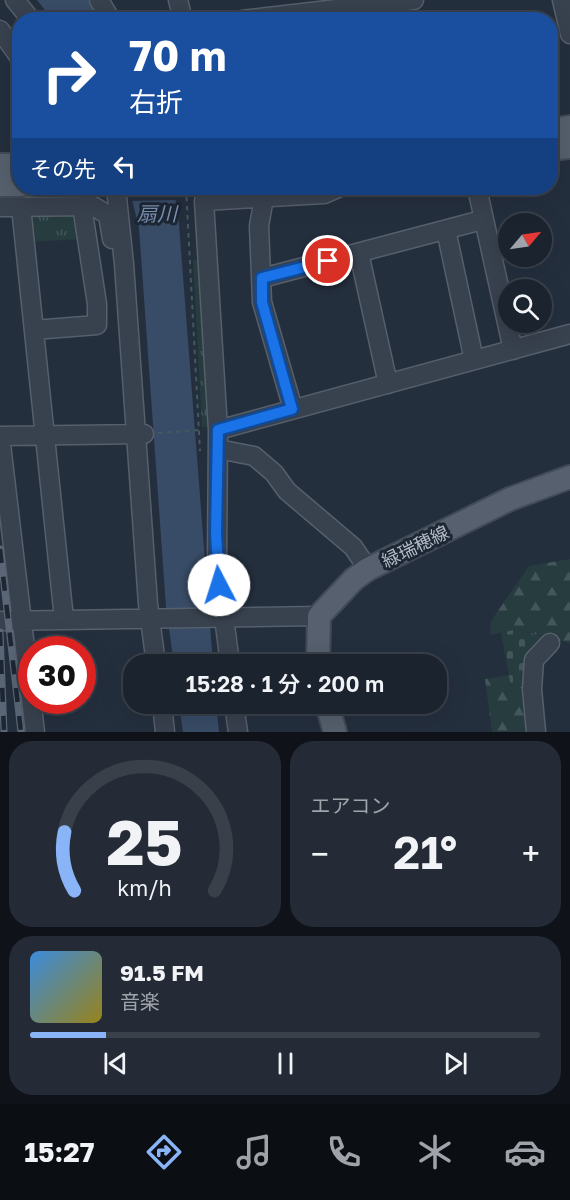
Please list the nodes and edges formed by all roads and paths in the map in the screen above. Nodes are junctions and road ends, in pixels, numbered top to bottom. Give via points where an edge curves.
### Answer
1 (15, 0) edge
2 (414, 0) edge
3 (562, 0) edge
4 (301, 11) edge
5 (25, 12) edge
6 (0, 30) edge
7 (570, 34) edge
8 (12, 47) edge
9 (117, 195) edge
10 (186, 195) edge
11 (309, 195) edge
12 (478, 195) edge
13 (20, 196) edge
14 (264, 198) junction
15 (82, 206) junction
16 (0, 207) edge
17 (482, 220) junction
18 (446, 230) junction
19 (359, 253) junction
20 (124, 264) junction
21 (262, 278) junction
22 (34, 330) junction
23 (570, 334) edge
24 (513, 350) junction
25 (474, 360) junction
26 (388, 384) junction
27 (292, 409) junction
28 (218, 430) junction
29 (198, 431) junction
30 (139, 434) junction
31 (44, 435) junction
32 (0, 436) edge
33 (209, 451) junction
34 (570, 477) edge
35 (368, 569) junction
36 (319, 616) junction
37 (217, 618) junction
38 (64, 619) junction
39 (152, 619) junction
40 (0, 621) edge
41 (21, 621) junction
42 (550, 643) dead end
43 (155, 654) edge
44 (227, 654) edge
45 (318, 654) edge
46 (163, 714) edge
47 (235, 714) edge
48 (334, 714) edge
49 (35, 732) edge
50 (165, 732) edge
51 (238, 732) edge
52 (335, 732) edge
53 (536, 732) edge

1 - 5 street
2 - 4 street
3 - 7 street
6 - 8 street
9 - 20 street
10 - 29 path
11 - 14 street
12 - 17 street
13 - 15 street
13 - 16 street
13 - 22 street
14 - 21 street via 260,226
14 - 28 street via 204,201
15 - 20 street via 93,206 108,215 114,248
15 - 22 street via 97,325
17 - 18 street
17 - 24 street
18 - 19 street
18 - 25 street
19 - 21 street
19 - 26 street
20 - 30 street
21 - 27 street via 262,302
22 - 31 street
23 - 24 street
24 - 25 street
25 - 26 street
26 - 27 street
27 - 28 street
28 - 33 street
29 - 30 path
29 - 33 path
30 - 31 street
30 - 39 street
31 - 32 street
31 - 38 street
32 - 41 street
33 - 35 street via 254,456 287,491 353,547
33 - 37 street via 216,533
34 - 35 main road, 緑瑞穂線 via 510,499
35 - 36 main road, 緑瑞穂線
36 - 37 street
36 - 45 main road
37 - 39 street
37 - 44 street
38 - 39 street
38 - 41 street
39 - 43 street
40 - 41 street
41 - 49 street
42 - 53 street via 534,660
46 - 50 street
47 - 51 street
48 - 52 main road

